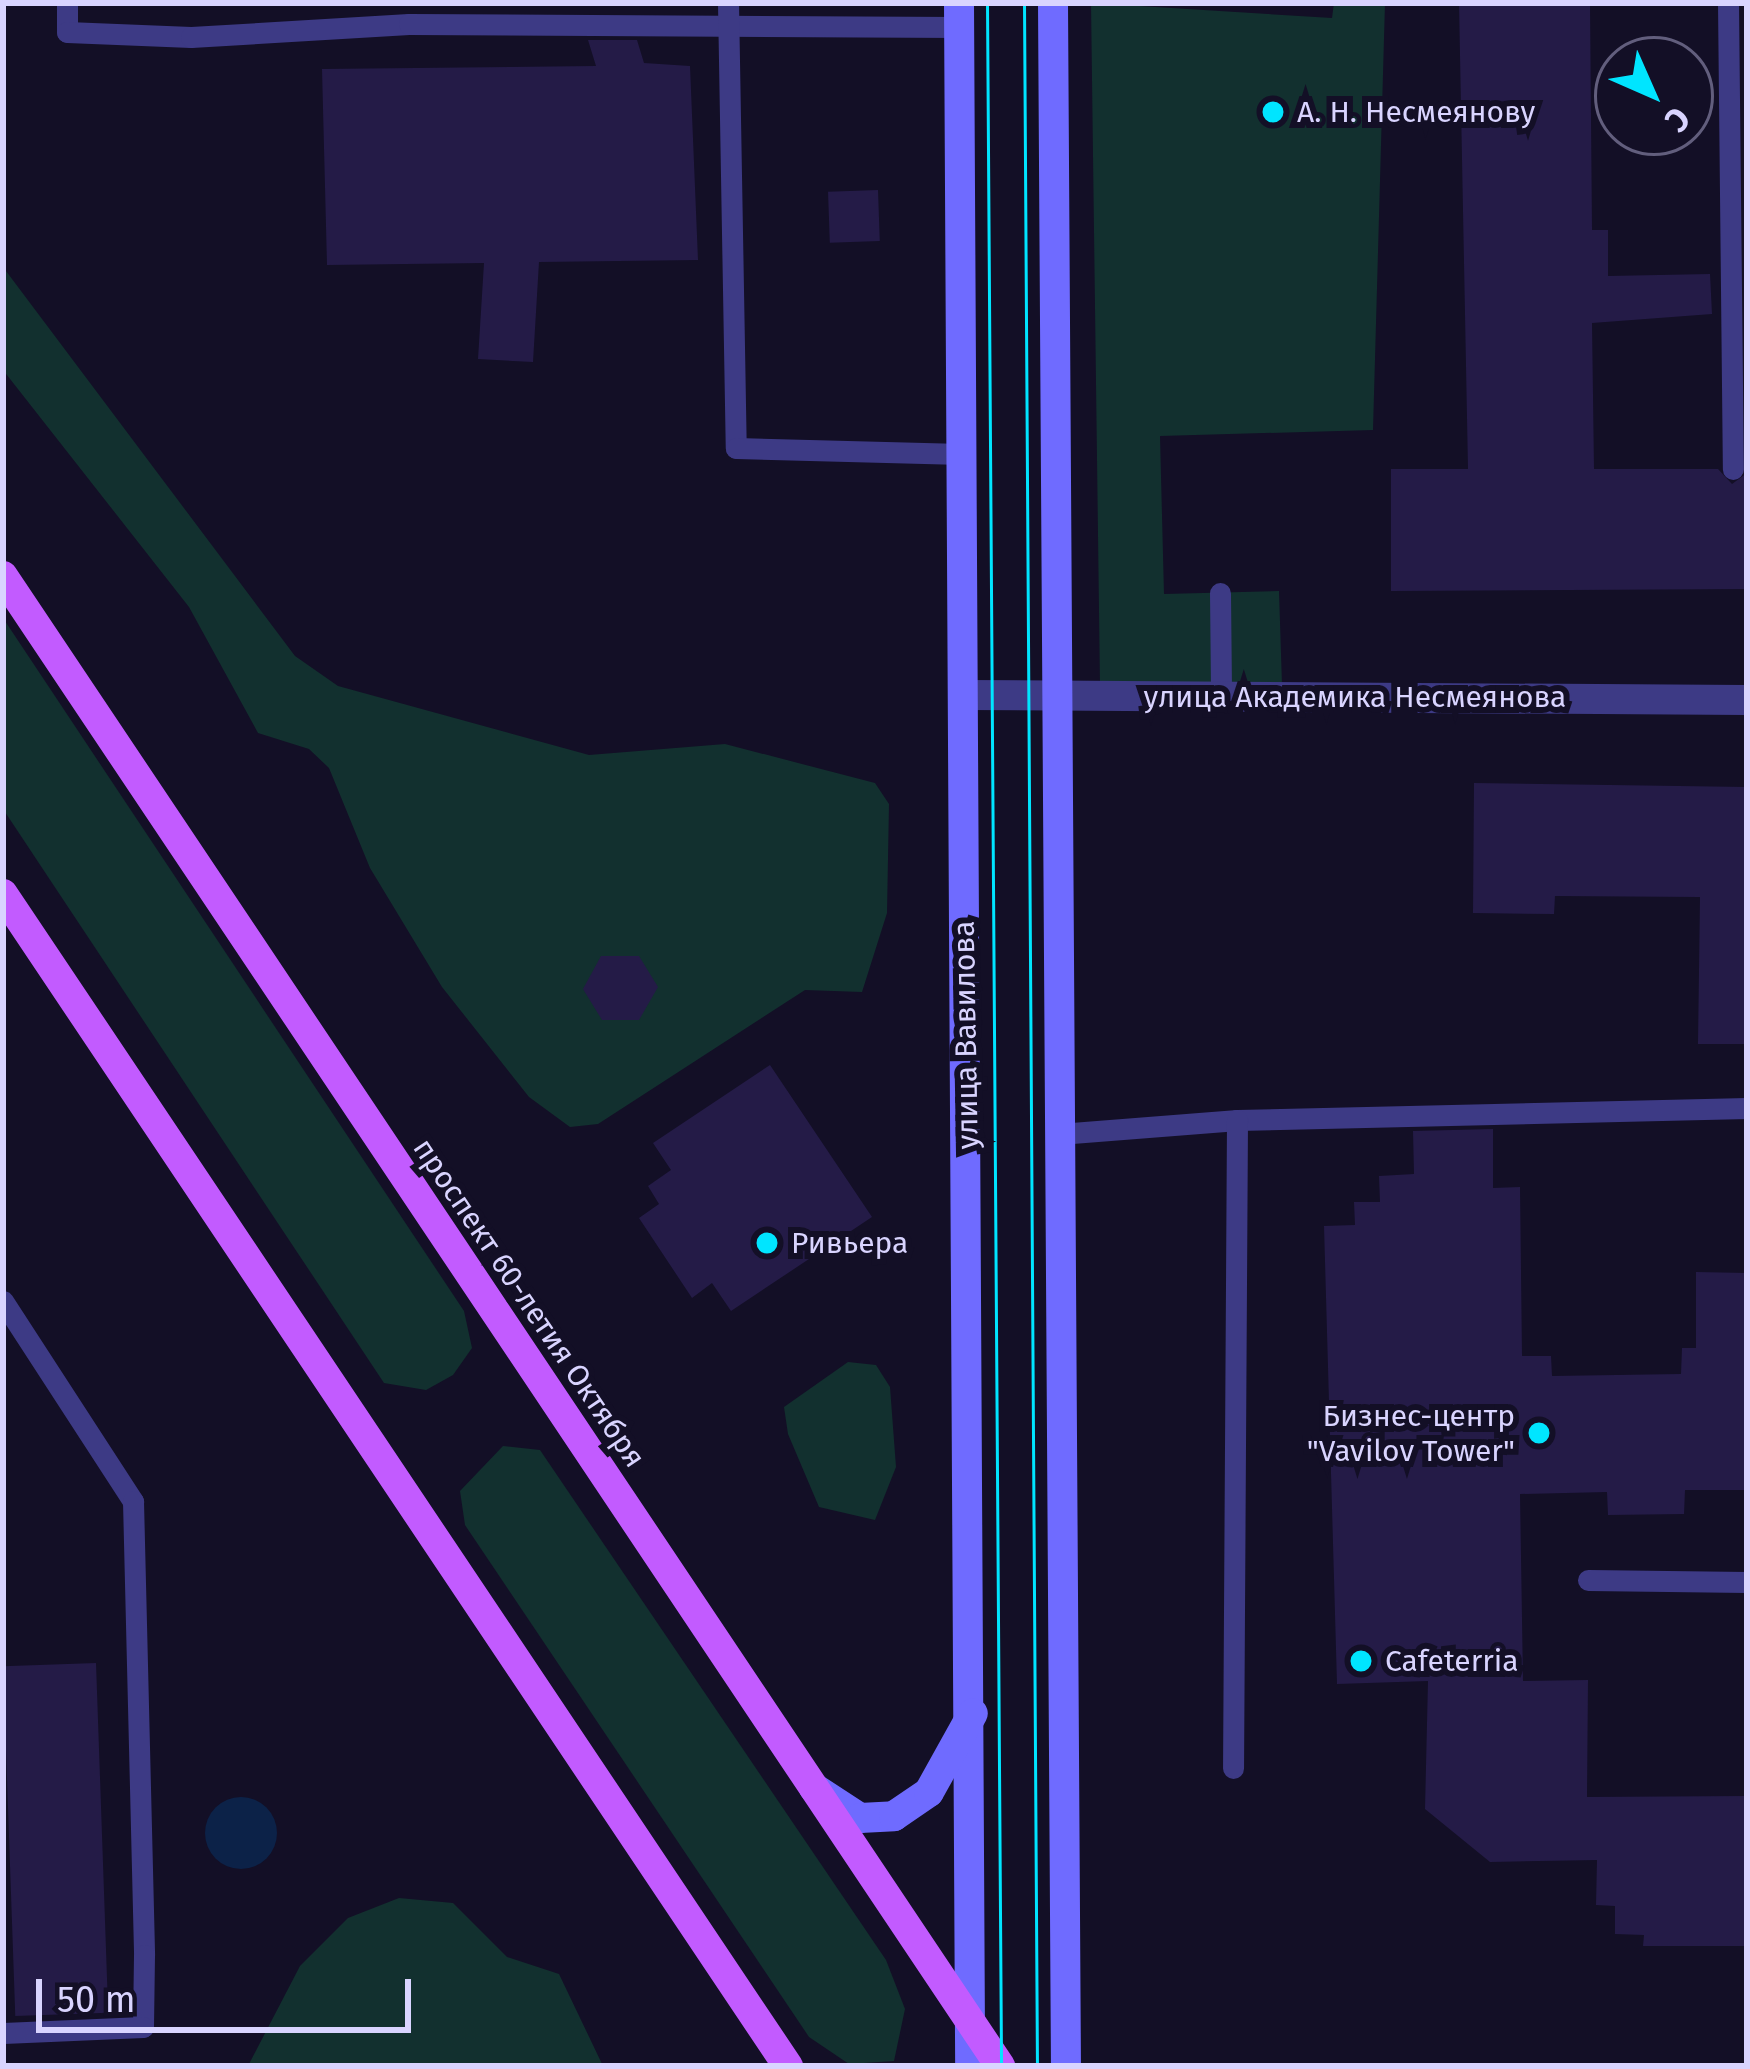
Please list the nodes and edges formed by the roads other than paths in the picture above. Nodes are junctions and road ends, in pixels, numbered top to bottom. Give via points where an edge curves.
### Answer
1 (67, 3) edge
2 (728, 3) edge
3 (1053, 3) edge
4 (1728, 3) edge
5 (959, 15) edge
6 (731, 30) junction
7 (962, 454) junction
8 (1733, 469) dead end
9 (3, 576) edge
10 (1220, 593) dead end
11 (963, 695) junction
12 (1057, 695) junction
13 (1221, 697) junction
14 (1747, 700) edge
15 (3, 895) edge
16 (1747, 1108) edge
17 (1237, 1120) junction
18 (1059, 1134) junction
19 (3, 1301) edge
20 (1588, 1580) dead end
21 (1747, 1582) edge
22 (973, 1713) junction
23 (1233, 1768) dead end
24 (796, 1772) junction
25 (970, 2019) junction
26 (3, 2033) edge
27 (788, 2066) edge
28 (970, 2066) edge
29 (1000, 2066) edge
30 (1066, 2066) edge

1 - 6 lane via 67,32 191,38 409,24
2 - 6 lane
3 - 12 main road
4 - 8 lane
5 - 6 lane
5 - 7 main road, улица Вавилова
6 - 7 lane via 736,448
7 - 11 main road, улица Вавилова
9 - 24 main road, проспект 60-летия Октября
10 - 13 lane
11 - 12 street, улица Академика Несмеянова
11 - 22 main road, улица Вавилова
12 - 13 street, улица Академика Несмеянова
12 - 18 main road
13 - 14 street, улица Академика Несмеянова
15 - 27 main road
16 - 17 lane
17 - 18 lane
17 - 23 lane
18 - 30 main road
19 - 26 lane via 133,1501 144,1955 143,2027
20 - 21 lane
22 - 24 main road via 928,1792 894,1816 860,1818
22 - 25 main road, улица Вавилова
24 - 25 main road, проспект 60-летия Октября
25 - 28 main road, улица Вавилова
25 - 29 main road, проспект 60-летия Октября

